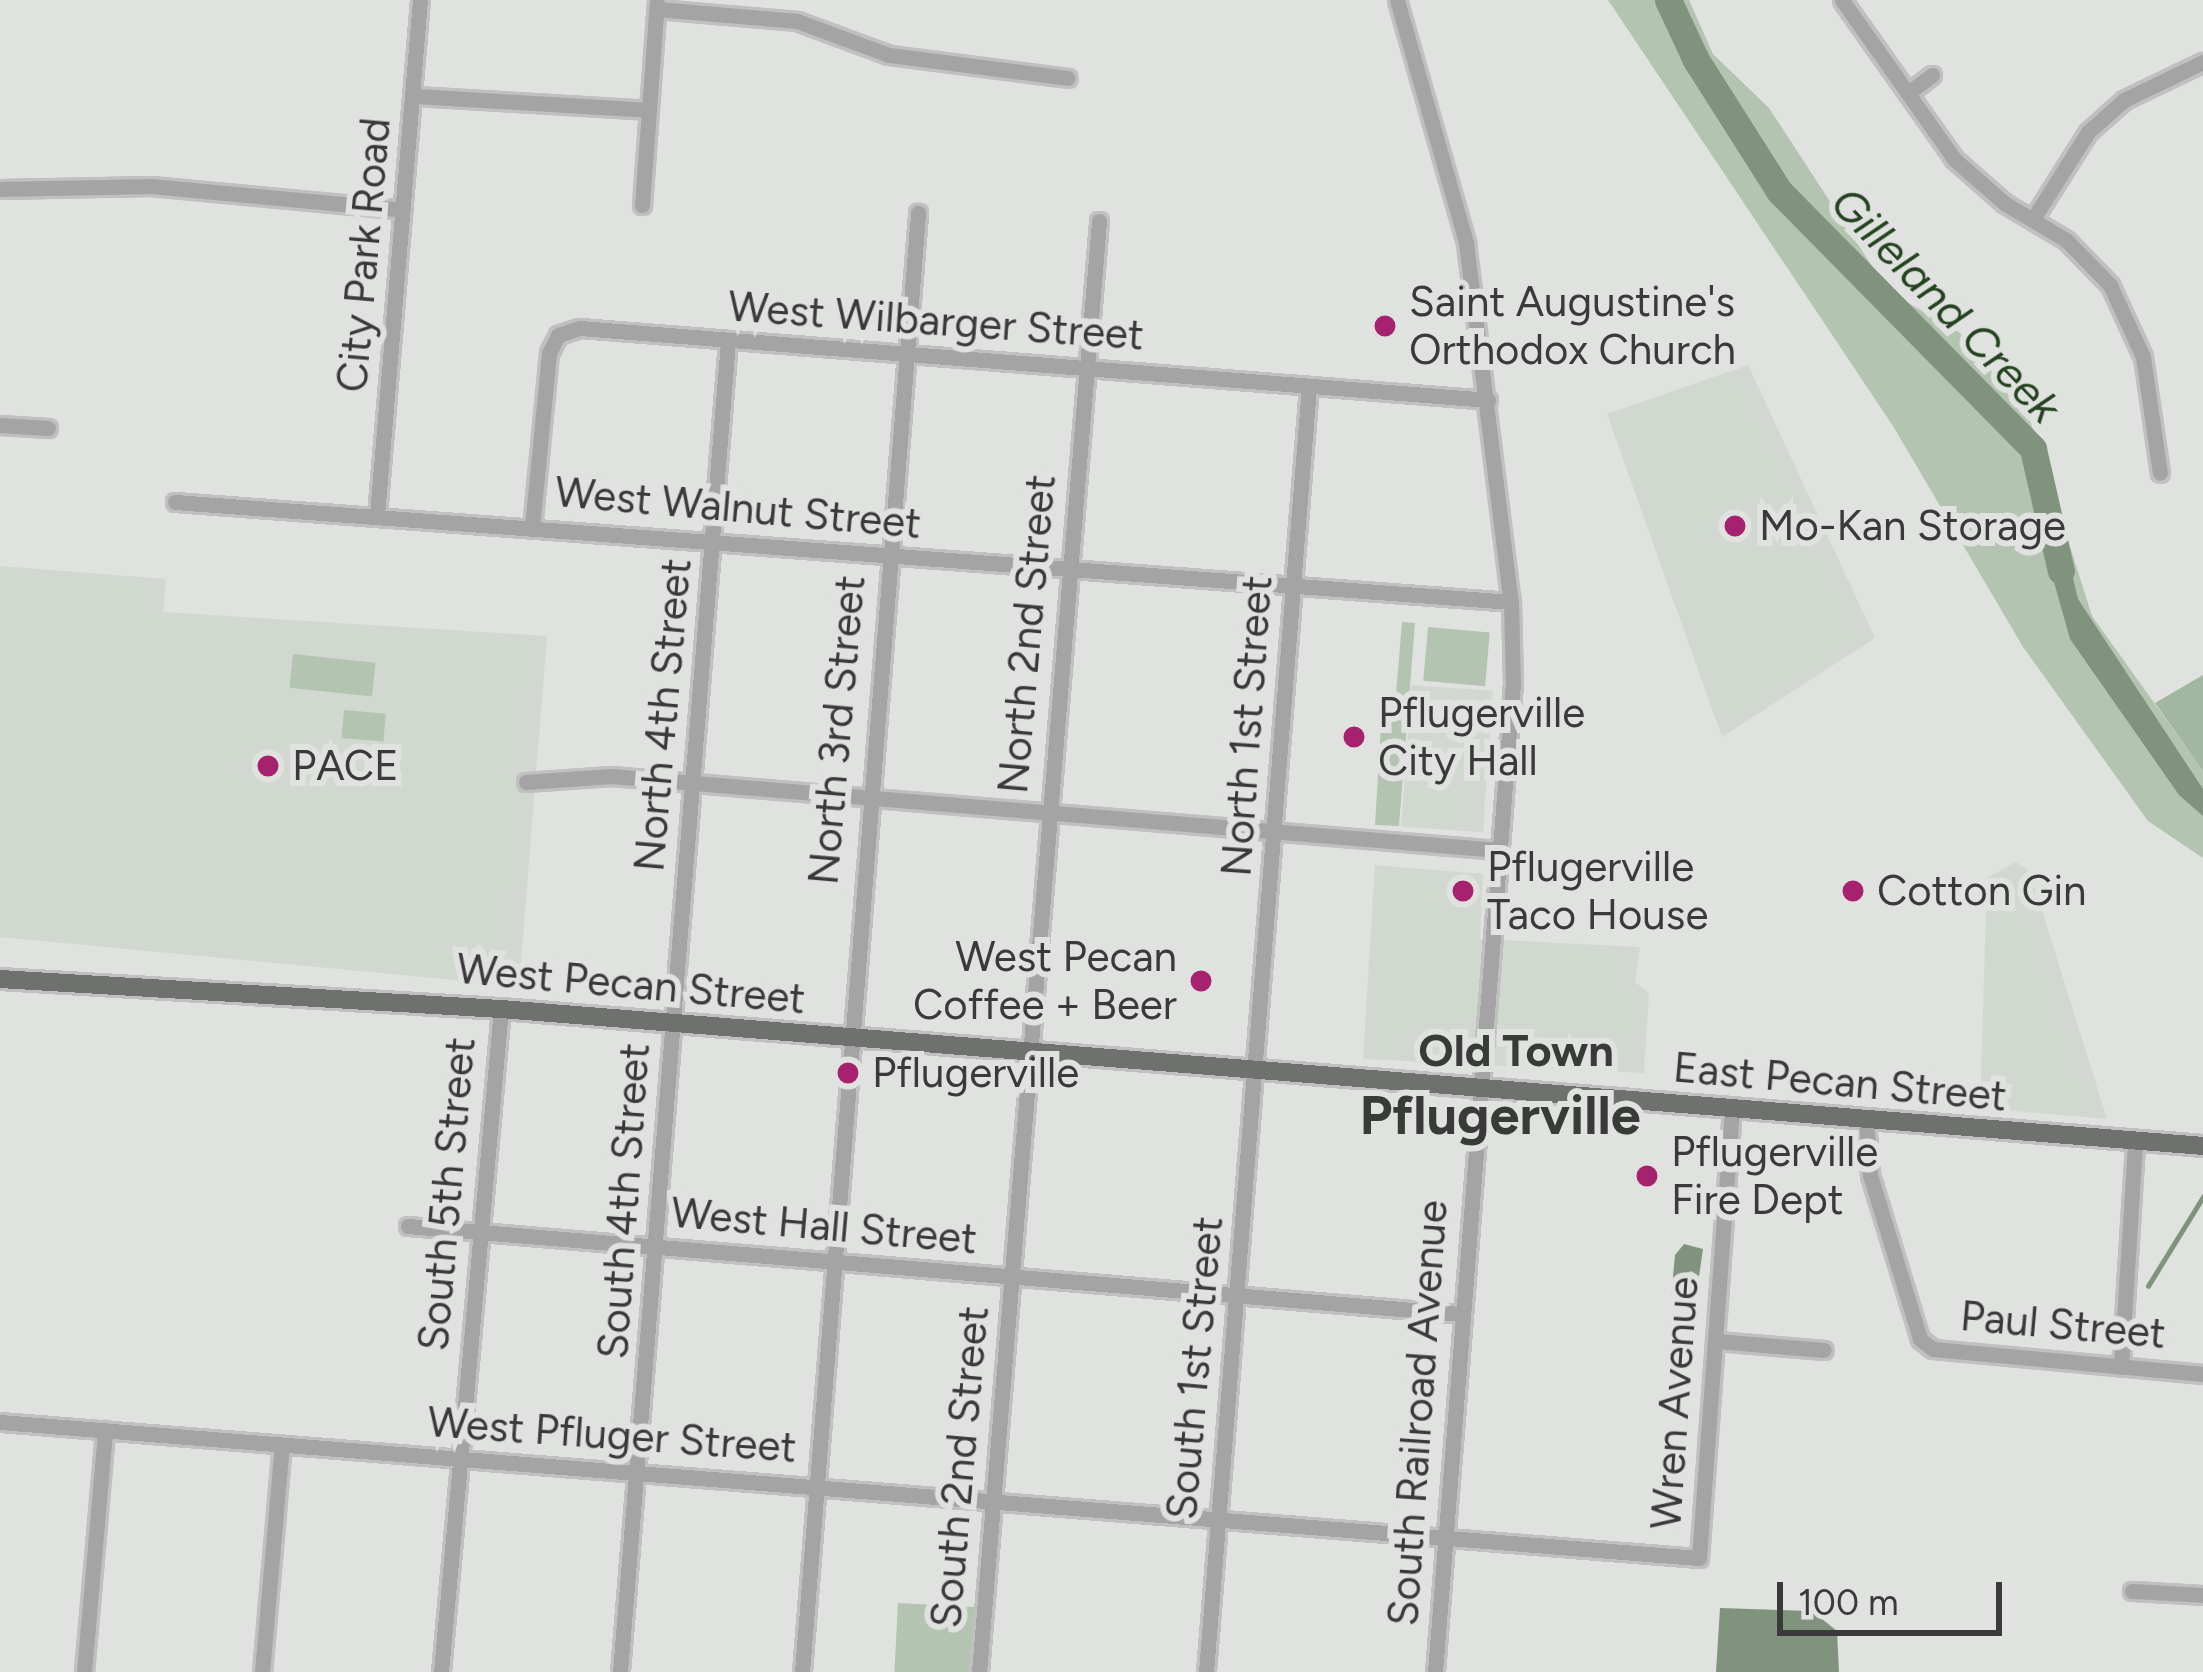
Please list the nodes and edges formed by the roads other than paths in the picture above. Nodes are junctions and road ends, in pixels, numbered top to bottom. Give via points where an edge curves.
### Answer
1 (420, 0) edge
2 (1397, 0) edge
3 (1842, 0) edge
4 (657, 4) edge
5 (2203, 62) edge
6 (1932, 75) dead end
7 (1068, 78) dead end
8 (1908, 93) junction
9 (415, 96) junction
10 (648, 110) junction
11 (0, 189) edge
12 (642, 205) dead end
13 (403, 210) junction
14 (918, 213) dead end
15 (2033, 219) junction
16 (1099, 221) dead end
17 (728, 341) junction
18 (903, 354) junction
19 (1086, 368) junction
20 (1309, 387) junction
21 (1488, 400) junction
22 (0, 425) edge
23 (48, 428) dead end
24 (2160, 473) dead end
25 (175, 502) dead end
26 (377, 515) junction
27 (532, 527) junction
28 (712, 543) junction
29 (886, 557) junction
30 (1068, 568) junction
31 (1294, 586) junction
32 (1511, 602) junction
33 (526, 782) dead end
34 (694, 784) junction
35 (868, 797) junction
36 (1049, 813) junction
37 (1276, 832) junction
38 (1498, 850) junction
39 (0, 979) edge
40 (500, 1009) junction
41 (674, 1023) junction
42 (848, 1038) junction
43 (1028, 1052) junction
44 (1256, 1071) junction
45 (1478, 1088) junction
46 (1732, 1109) junction
47 (1866, 1120) junction
48 (2134, 1142) junction
49 (2203, 1146) edge
50 (408, 1226) dead end
51 (479, 1233) junction
52 (657, 1248) junction
53 (834, 1263) junction
54 (1010, 1278) junction
55 (1235, 1296) junction
56 (1461, 1314) junction
57 (1717, 1341) junction
58 (1824, 1351) dead end
59 (2121, 1366) junction
60 (2203, 1374) edge
61 (0, 1421) edge
62 (105, 1430) junction
63 (282, 1444) junction
64 (459, 1459) junction
65 (638, 1473) junction
66 (816, 1486) junction
67 (994, 1500) junction
68 (1219, 1517) junction
69 (1447, 1536) junction
70 (1699, 1558) joint
71 (2132, 1592) dead end
72 (2203, 1595) edge
73 (84, 1672) edge
74 (262, 1672) edge
75 (441, 1672) edge
76 (620, 1672) edge
77 (802, 1672) edge
78 (980, 1672) edge
79 (1206, 1672) edge
80 (1435, 1672) edge

1 - 9 street, City Park Road
2 - 21 street, South Railroad Avenue via 1454,184
3 - 8 street
4 - 7 street via 797,21 889,56
4 - 10 street
5 - 15 street via 2124,100 2088,132
6 - 8 street
8 - 15 street via 1954,159
9 - 10 street
9 - 13 street, City Park Road
10 - 12 street
11 - 13 street via 151,185
13 - 26 street, City Park Road
14 - 18 street, North 3rd Street
15 - 24 street via 2090,260 2126,310 2144,357
16 - 19 street, North 2nd Street
17 - 18 street, West Wilbarger Street
17 - 27 street, West Wilbarger Street via 580,328 558,335 549,352
17 - 28 street, North 4th Street
18 - 19 street, West Wilbarger Street
18 - 29 street, North 3rd Street
19 - 20 street, West Wilbarger Street
19 - 30 street, North 2nd Street
20 - 21 street, West Wilbarger Street
20 - 31 street, North 1st Street
21 - 32 street, South Railroad Avenue
22 - 23 street
25 - 26 street, West Walnut Street
26 - 27 street, West Walnut Street
27 - 28 street, West Walnut Street
28 - 29 street, West Walnut Street
28 - 34 street, North 4th Street
29 - 30 street, West Walnut Street
29 - 35 street, North 3rd Street
30 - 31 street, West Walnut Street
30 - 36 street, North 2nd Street
31 - 32 street, West Walnut Street
31 - 37 street, North 1st Street
32 - 38 street, South Railroad Avenue
33 - 34 street via 611,776
34 - 35 street
34 - 41 street, North 4th Street
35 - 36 street
35 - 42 street, North 3rd Street
36 - 37 street
36 - 43 street, North 2nd Street
37 - 38 street
37 - 44 street, North 1st Street
38 - 45 street, South Railroad Avenue
39 - 40 main road, West Pecan Street
40 - 41 main road, West Pecan Street
40 - 51 street, South 5th Street
41 - 42 main road, West Pecan Street
41 - 52 street, South 4th Street
42 - 43 main road, West Pecan Street
42 - 53 street, North 3rd Street
43 - 44 main road, West Pecan Street
43 - 54 street, South 2nd Street
44 - 45 main road, East Pecan Street
44 - 55 street, South 1st Street
45 - 46 main road, East Pecan Street
45 - 56 street, South Railroad Avenue
46 - 47 main road, East Pecan Street
46 - 57 street, Wren Avenue
47 - 48 main road, East Pecan Street
47 - 59 street, Paul Street via 1870,1174 1920,1339 1933,1349
48 - 49 main road, East Pecan Street
48 - 59 street
50 - 51 street, West Hall Street
51 - 52 street, West Hall Street
51 - 64 street, South 5th Street
52 - 53 street, West Hall Street
52 - 65 street, South 4th Street
53 - 54 street, West Hall Street
53 - 66 street, North 3rd Street
54 - 55 street, West Hall Street
54 - 67 street, South 2nd Street
55 - 56 street, West Hall Street
55 - 68 street, South 1st Street
56 - 69 street, South Railroad Avenue
57 - 58 street
57 - 70 street, Wren Avenue
59 - 60 street, Paul Street
61 - 62 street, West Pfluger Street
62 - 63 street, West Pfluger Street
62 - 73 street
63 - 64 street, West Pfluger Street
63 - 74 street
64 - 65 street, West Pfluger Street
64 - 75 street, South 5th Street
65 - 66 street, West Pfluger Street
65 - 76 street, South 4th Street
66 - 67 street, West Pfluger Street
66 - 77 street, North 3rd Street
67 - 68 street, West Pfluger Street
67 - 78 street, South 2nd Street
68 - 69 street, West Pfluger Street
68 - 79 street, South 1st Street
69 - 70 street, West Pfluger Street
69 - 80 street, South Railroad Avenue
71 - 72 street

